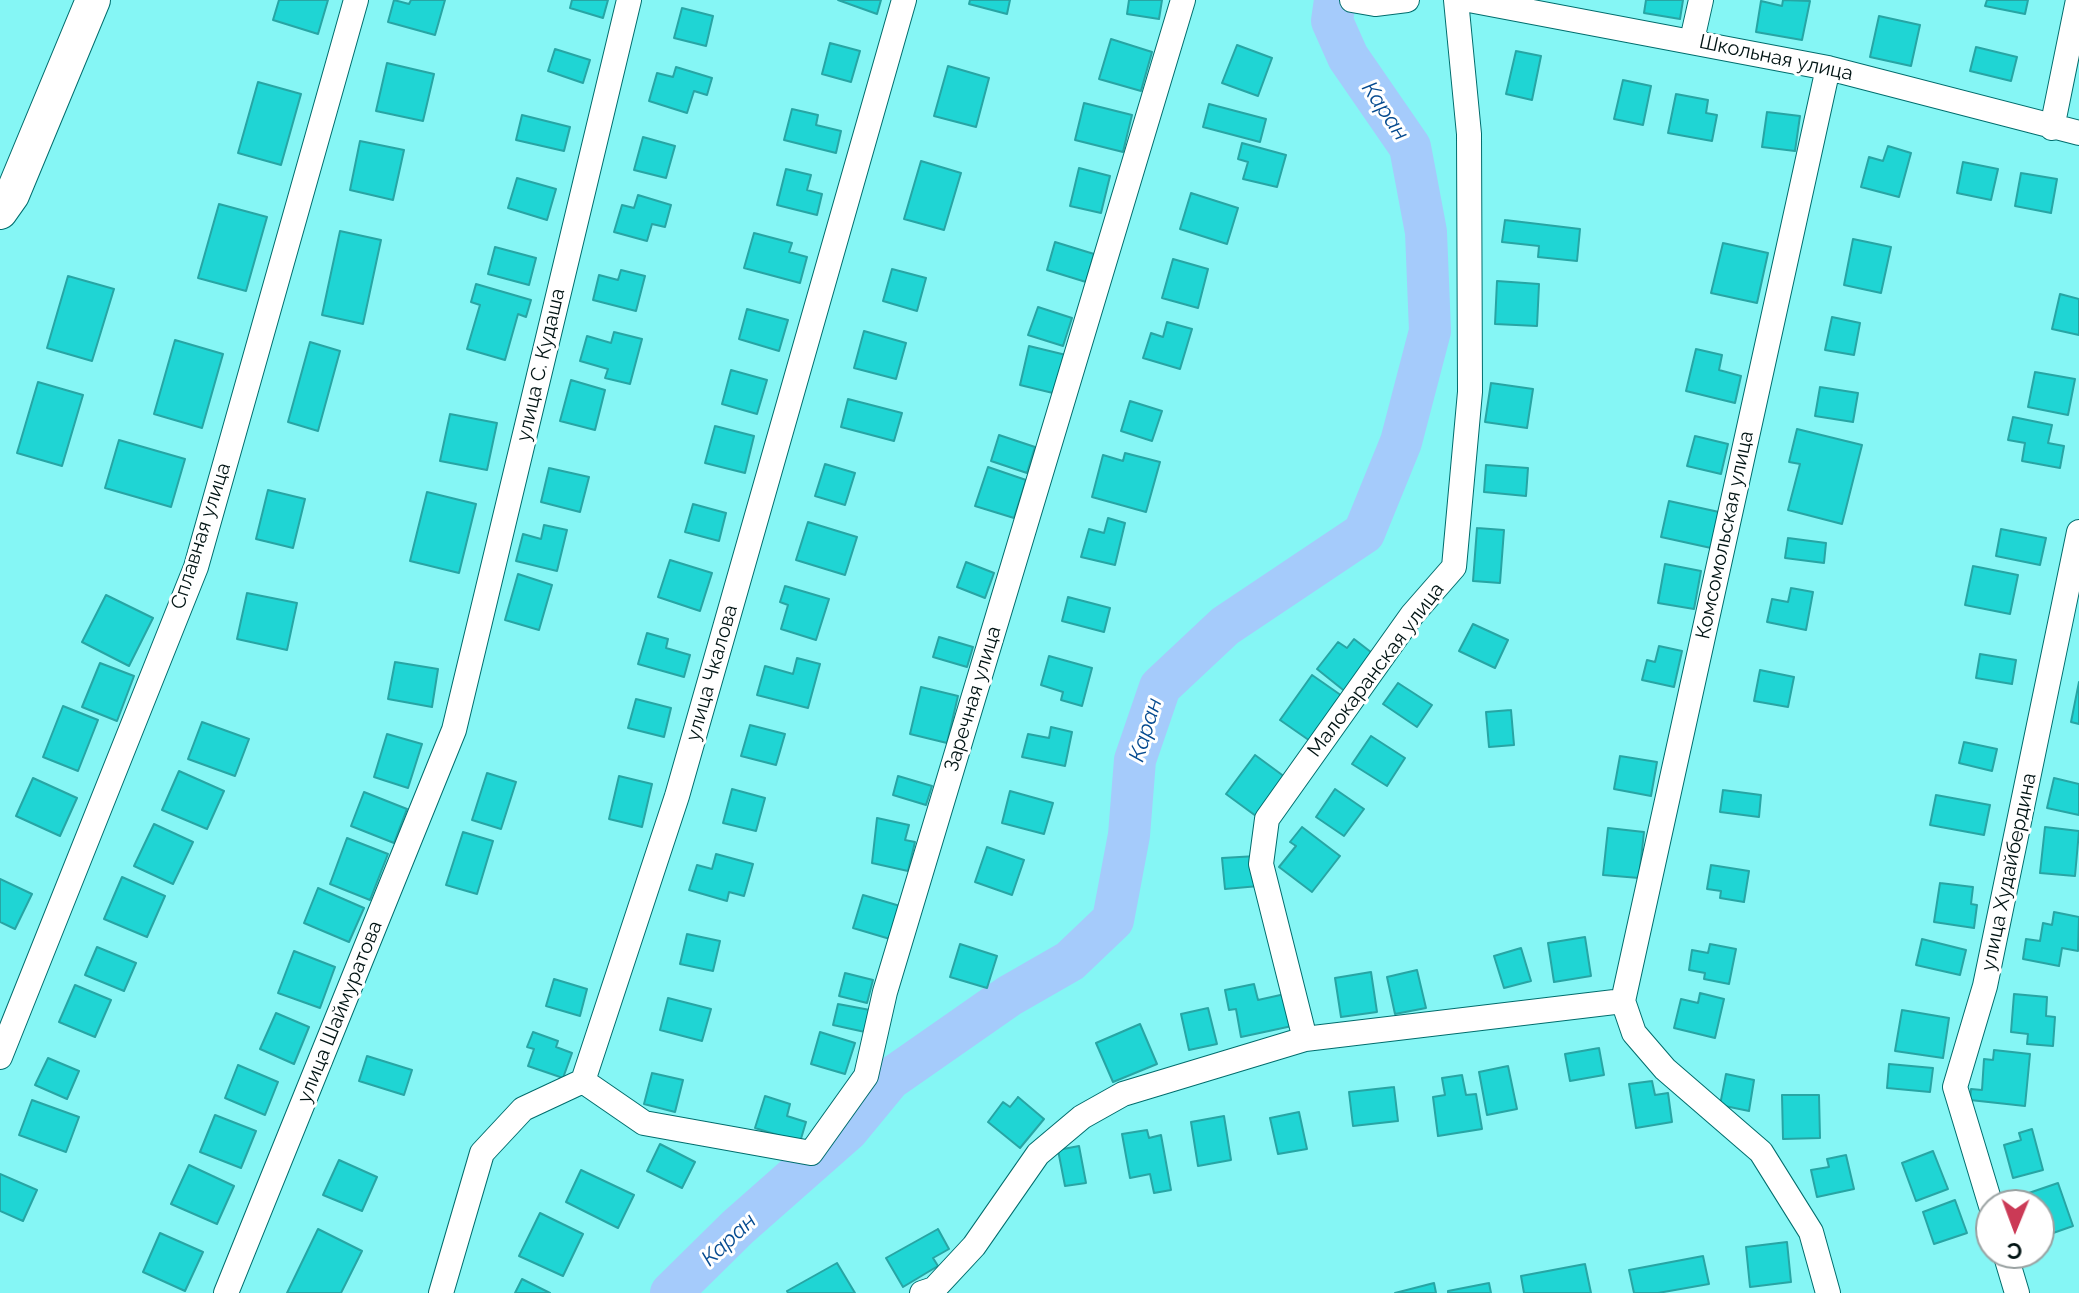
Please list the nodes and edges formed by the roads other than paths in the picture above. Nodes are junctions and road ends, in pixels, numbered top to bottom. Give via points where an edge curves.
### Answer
1 (93, 0) edge
2 (356, 0) edge
3 (629, 0) edge
4 (904, 0) edge
5 (1183, 0) edge
6 (1407, 0) edge
7 (1456, 0) edge
8 (1469, 0) edge
9 (1701, 0) edge
10 (2078, 0) edge
11 (1364, 2) edge
12 (1692, 40) junction
13 (1828, 68) junction
14 (2052, 128) junction
15 (2079, 133) edge
16 (0, 212) edge
17 (2079, 532) edge
18 (454, 730) joint
19 (1623, 1001) junction
20 (1305, 1039) junction
21 (0, 1057) edge
22 (583, 1081) junction
23 (1986, 1189) edge
24 (2010, 1269) edge
25 (226, 1293) edge
26 (441, 1293) edge
27 (922, 1293) edge
28 (1828, 1293) edge
29 (2017, 1293) edge

1 - 16 main road via 12,195
2 - 21 street, Сплавная улица via 196,567
3 - 18 street, улица С. Кудаша
4 - 22 street, улица Чкалова via 677,796
5 - 22 street, Заречная улица via 885,992 866,1076 811,1153 644,1123
6 - 11 street
7 - 20 street, Малокаранская улица via 1469,134 1470,392 1454,567 1412,615 1267,819 1261,864
8 - 12 street, Школьная улица
9 - 12 street
10 - 14 street
12 - 13 street, Школьная улица
13 - 14 street, Школьная улица
13 - 19 street, Комсомольская улица
14 - 15 street, Школьная улица
17 - 23 street, улица Худайбердина via 1985,986 1955,1087
18 - 25 street, улица Шаймуратова
19 - 20 street
19 - 28 street via 1634,1033 1665,1069 1761,1152 1811,1232
20 - 27 street via 1123,1094 1082,1117 1038,1154 974,1246 934,1289
22 - 26 street via 523,1109 482,1153
24 - 29 street

